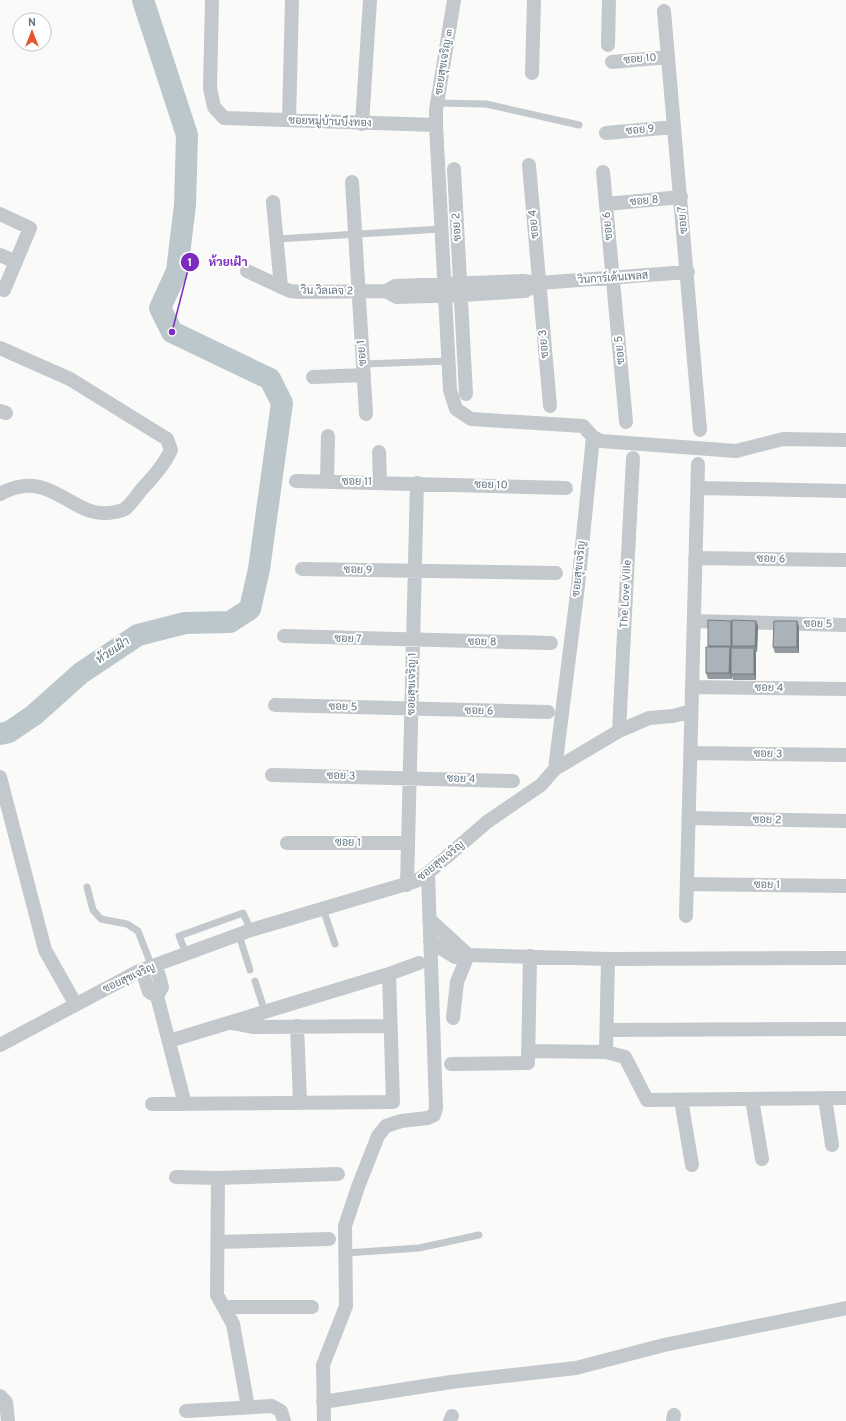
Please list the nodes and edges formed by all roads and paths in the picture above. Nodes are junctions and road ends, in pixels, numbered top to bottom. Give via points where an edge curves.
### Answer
1 (212, 0) edge
2 (292, 0) edge
3 (370, 0) edge
4 (454, 0) edge
5 (534, 0) edge
6 (609, 0) edge
7 (664, 10) dead end
8 (608, 45) dead end
9 (668, 57) junction
10 (612, 62) dead end
11 (532, 73) dead end
12 (438, 103) junction
13 (288, 120) junction
14 (362, 124) junction
15 (436, 125) junction
16 (579, 125) dead end
17 (674, 127) junction
18 (606, 133) dead end
19 (529, 165) dead end
20 (454, 169) dead end
21 (603, 172) dead end
22 (352, 182) dead end
23 (681, 198) junction
24 (273, 202) dead end
25 (606, 204) junction
26 (0, 214) edge
27 (441, 229) junction
28 (355, 234) junction
29 (277, 239) junction
30 (0, 255) edge
31 (16, 262) junction
32 (247, 270) dead end
33 (688, 272) junction
34 (613, 279) junction
35 (539, 283) junction
36 (281, 287) junction
37 (4, 290) dead end
38 (444, 290) junction
39 (461, 290) junction
40 (358, 292) junction
41 (0, 348) edge
42 (448, 361) junction
43 (363, 370) junction
44 (313, 377) dead end
45 (466, 394) dead end
46 (550, 406) dead end
47 (366, 414) dead end
48 (626, 422) dead end
49 (700, 430) dead end
50 (328, 436) dead end
51 (593, 437) junction
52 (846, 440) edge
53 (379, 452) dead end
54 (633, 458) dead end
55 (698, 464) dead end
56 (296, 481) dead end
57 (327, 482) junction
58 (380, 482) junction
59 (417, 483) junction
60 (566, 488) dead end
61 (698, 488) junction
62 (846, 491) edge
63 (0, 494) edge
64 (695, 558) junction
65 (846, 560) edge
66 (302, 569) dead end
67 (415, 571) junction
68 (556, 573) dead end
69 (694, 621) junction
70 (846, 625) edge
71 (284, 636) dead end
72 (413, 641) junction
73 (551, 643) dead end
74 (692, 687) junction
75 (846, 689) edge
76 (275, 705) dead end
77 (411, 709) junction
78 (691, 711) junction
79 (548, 712) dead end
80 (619, 731) junction
81 (690, 753) junction
82 (846, 755) edge
83 (556, 769) junction
84 (272, 775) dead end
85 (410, 778) junction
86 (512, 781) dead end
87 (1, 784) edge
88 (689, 818) junction
89 (846, 821) edge
90 (287, 843) dead end
91 (408, 843) junction
92 (428, 873) junction
93 (687, 884) junction
94 (407, 885) junction
95 (846, 886) edge
96 (87, 888) dead end
97 (323, 909) junction
98 (686, 916) dead end
99 (429, 919) junction
100 (245, 933) junction
101 (430, 941) junction
102 (335, 944) dead end
103 (186, 954) junction
104 (468, 956) junction
105 (530, 956) junction
106 (846, 958) edge
107 (608, 959) junction
108 (418, 963) dead end
109 (150, 967) junction
110 (250, 970) dead end
111 (389, 974) junction
112 (255, 981) dead end
113 (76, 1005) junction
114 (265, 1012) junction
115 (453, 1018) dead end
116 (230, 1023) junction
117 (297, 1026) junction
118 (390, 1026) junction
119 (846, 1029) edge
120 (607, 1030) junction
121 (169, 1041) junction
122 (0, 1045) edge
123 (528, 1051) junction
124 (606, 1052) junction
125 (451, 1064) dead end
126 (825, 1098) junction
127 (846, 1098) edge
128 (752, 1099) junction
129 (681, 1100) junction
130 (300, 1102) junction
131 (152, 1104) dead end
132 (185, 1104) junction
133 (832, 1145) dead end
134 (762, 1159) dead end
135 (692, 1165) dead end
136 (338, 1174) dead end
137 (176, 1177) dead end
138 (218, 1178) junction
139 (479, 1235) dead end
140 (329, 1239) dead end
141 (218, 1242) junction
142 (346, 1253) junction
143 (312, 1307) dead end
144 (224, 1308) junction
145 (846, 1308) edge
146 (0, 1396) edge
147 (323, 1402) junction
148 (248, 1408) junction
149 (186, 1411) dead end
150 (8, 1421) edge
151 (284, 1421) edge
152 (324, 1421) edge

1 - 13 street, ซอยหมู่บ้านบึงทอง via 210,88 214,107 224,118
2 - 13 street
3 - 14 street
4 - 12 street, ซอยสุขเจริญ ๓
5 - 11 street
6 - 8 street
7 - 9 street, ซอย 7
9 - 10 street, ซอย 10
9 - 17 street, ซอย 7
12 - 15 street, ซอยสุขเจริญ ๓
12 - 16 lane via 486,104
13 - 14 street, ซอยหมู่บ้านบึงทอง
14 - 15 street, ซอยหมู่บ้านบึงทอง
15 - 27 street, ซอยสุขเจริญ ๓
17 - 18 street, ซอย 9
17 - 23 street, ซอย 7
19 - 35 street, ซอย 4
20 - 39 street, ซอย 2
21 - 25 street, ซอย 6
22 - 28 street
23 - 25 street, ซอย 8
23 - 33 street, ซอย 7
24 - 29 street
25 - 34 street, ซอย 6
26 - 31 street via 30,228
27 - 28 lane
27 - 38 street, ซอยสุขเจริญ ๓
28 - 29 lane
28 - 40 street
29 - 36 street
30 - 31 street
31 - 37 street
32 - 36 street, วิน วิลเลจ 2
33 - 34 street, วินการ์เด้นเพลส
33 - 49 street, ซอย 7
34 - 35 street, วินการ์เด้นเพลส
34 - 48 street, ซอย 5
35 - 39 street, วินการ์เด้นเพลส via 523,281
35 - 46 street, ซอย 3
36 - 40 street, วิน วิลเลจ 2 via 301,292
38 - 39 street, วินการ์เด้นเพลส
38 - 40 street, วิน วิลเลจ 2 via 395,286 386,291
38 - 42 street, ซอยสุขเจริญ ๓
39 - 45 street
40 - 43 street, ซอย 1
41 - 63 street via 70,378 167,439 171,450 166,461 125,509 106,514 92,513 46,488 28,485
42 - 43 lane
42 - 51 street, ซอยสุขเจริญ ๓ via 450,390 456,409 471,419 583,426
43 - 44 street
43 - 47 street, ซอย 1
50 - 57 street
51 - 52 street via 601,441 736,451 783,439
51 - 83 street, ซอยสุขเจริญ
53 - 58 street
54 - 80 street, The Love Ville
55 - 61 street
56 - 57 street, ซอย 11
57 - 58 street, ซอย 11
58 - 59 street, ซอย 11
59 - 60 street, ซอย 10
59 - 67 street, ซอยสุขเจริญ 1
61 - 62 street
61 - 64 street
64 - 65 street, ซอย 6
64 - 69 street
66 - 67 street, ซอย 9
67 - 68 street
67 - 72 street, ซอยสุขเจริญ 1
69 - 70 street, ซอย 5
69 - 74 street
71 - 72 street, ซอย 7
72 - 73 street, ซอย 8
72 - 77 street, ซอยสุขเจริญ 1
74 - 75 street, ซอย 4
74 - 78 street
76 - 77 street, ซอย 5
77 - 79 street, ซอย 6
77 - 85 street, ซอยสุขเจริญ 1
78 - 80 street via 649,718
78 - 81 street
80 - 83 street
81 - 82 street, ซอย 3
81 - 88 street
83 - 92 street, ซอยสุขเจริญ via 541,785 487,822
84 - 85 street, ซอย 3
85 - 86 street, ซอย 4
85 - 91 street, ซอยสุขเจริญ 1
87 - 113 street via 45,950
88 - 89 street, ซอย 2
88 - 93 street
90 - 91 street, ซอย 1
91 - 94 street, ซอยสุขเจริญ 1
92 - 94 street, ซอยสุขเจริญ
92 - 99 street
93 - 95 street, ซอย 1
93 - 98 street
94 - 97 street, ซอยสุขเจริญ
96 - 109 lane via 93,910 101,919 127,924 138,931
97 - 100 street, ซอยสุขเจริญ
97 - 102 lane
99 - 101 street
99 - 104 street
100 - 103 street, ซอยสุขเจริญ
100 - 103 lane via 243,913 179,936
100 - 110 lane
101 - 104 street via 455,957
101 - 142 street via 436,1108 434,1115 428,1118 401,1121 386,1126 378,1136 345,1226
103 - 109 street, ซอยสุขเจริญ
104 - 105 street
104 - 115 street via 457,982
105 - 107 street
105 - 123 street
106 - 107 street
107 - 120 street
108 - 111 street
109 - 113 street, ซอยสุขเจริญ
109 - 121 street via 149,992 157,996
111 - 114 street
111 - 118 street
112 - 114 lane
113 - 122 street, ซอยสุขเจริญ
114 - 116 street
116 - 117 street via 254,1027
116 - 121 street
117 - 118 street
117 - 130 street
118 - 130 street via 393,1102
119 - 120 street
120 - 124 street
121 - 132 street
123 - 124 street
123 - 125 street via 528,1063
124 - 129 street via 624,1057 647,1100
126 - 127 street
126 - 128 street
126 - 133 street
128 - 129 street
128 - 134 street
129 - 135 street
130 - 132 street
131 - 132 street
136 - 138 street
137 - 138 street
138 - 141 street
139 - 142 lane via 419,1248
140 - 141 street
141 - 144 street via 218,1295
142 - 147 street via 346,1306 323,1366
143 - 144 street
144 - 148 street via 233,1324
145 - 147 street via 664,1345 576,1368 451,1382
146 - 150 street via 6,1402
147 - 152 street
148 - 149 street
148 - 151 street via 272,1406 281,1411

